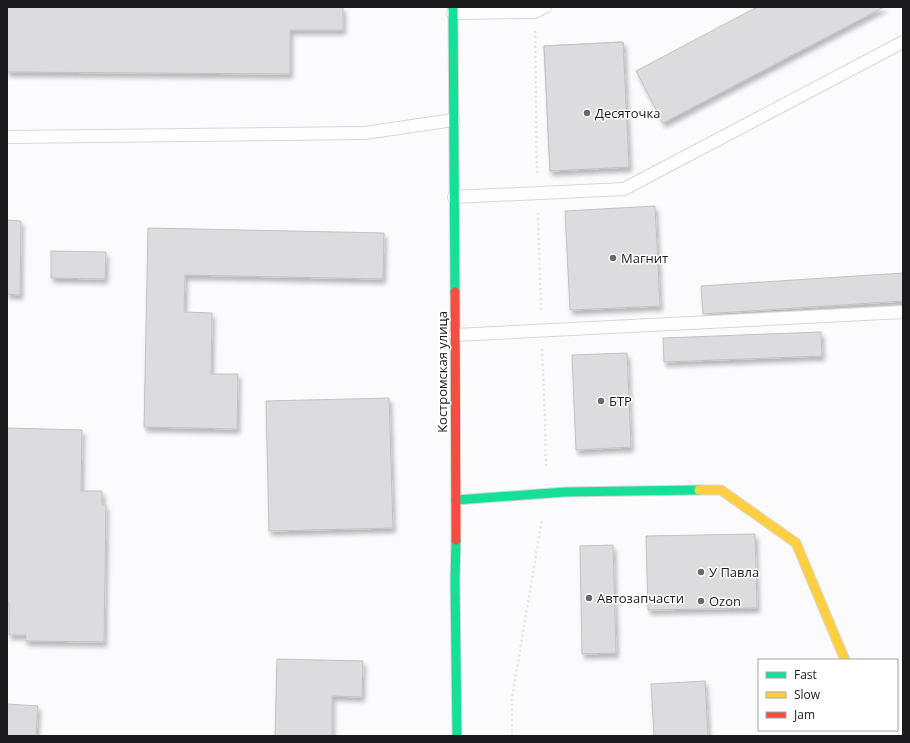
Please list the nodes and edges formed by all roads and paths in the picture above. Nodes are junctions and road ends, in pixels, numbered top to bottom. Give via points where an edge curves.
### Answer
1 (453, 10) edge
2 (540, 10) edge
3 (903, 42) edge
4 (453, 120) junction
5 (7, 138) edge
6 (538, 192) junction
7 (454, 197) junction
8 (903, 312) edge
9 (541, 330) junction
10 (454, 335) junction
11 (546, 494) junction
12 (456, 500) junction
13 (845, 659) edge
14 (457, 736) edge
15 (512, 736) edge

1 - 2 lane
1 - 4 main road, Костромская улица
2 - 6 path
3 - 6 lane via 624,188
4 - 5 lane via 365,133
4 - 7 main road, Костромская улица
6 - 7 lane
6 - 9 path
7 - 10 main road, Костромская улица
8 - 9 lane
9 - 10 lane
9 - 11 path
10 - 12 main road, Костромская улица
11 - 12 main road
11 - 13 main road via 722,490 796,543
11 - 15 path via 512,698
12 - 14 main road, Костромская улица

